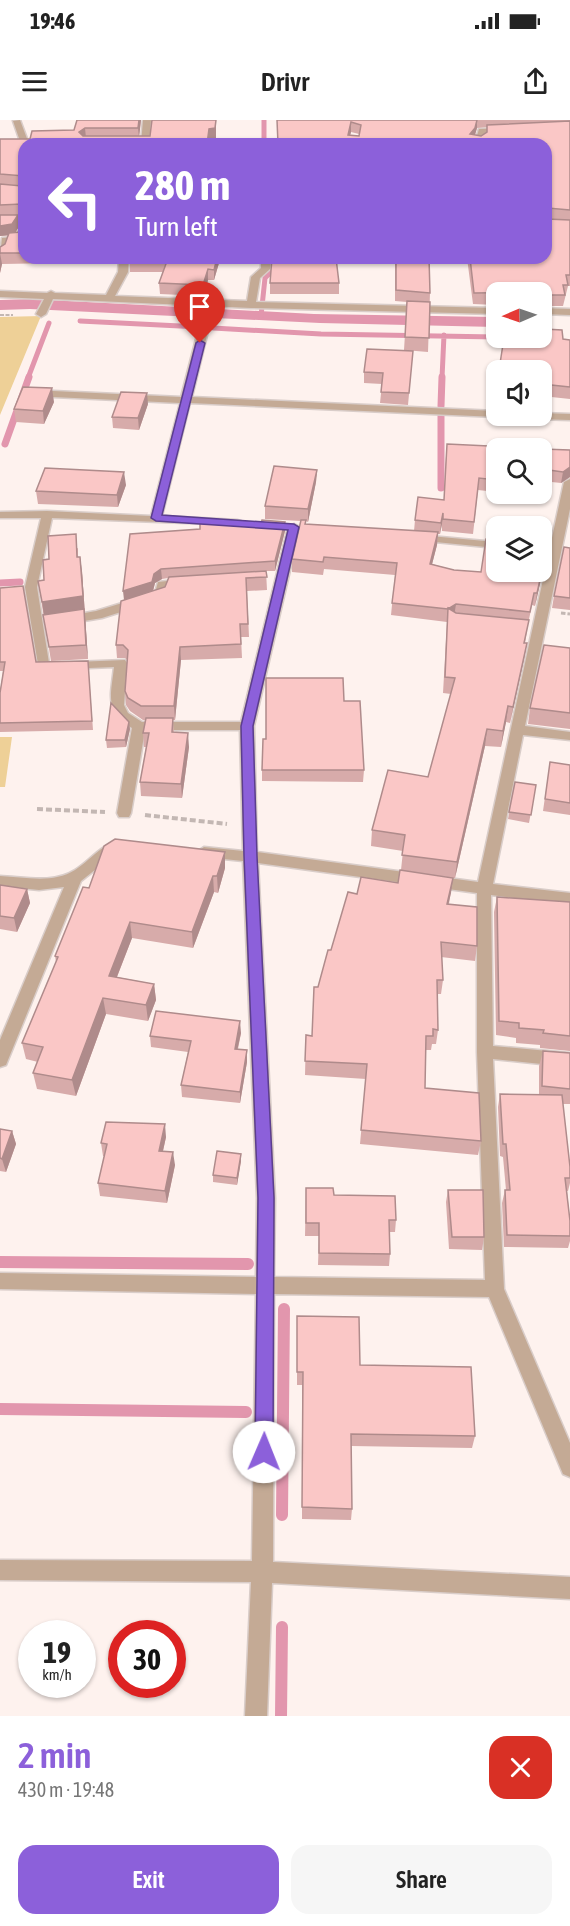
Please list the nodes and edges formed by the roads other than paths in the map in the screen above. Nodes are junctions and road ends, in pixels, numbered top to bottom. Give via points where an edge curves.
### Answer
1 (147, 120) edge
2 (17, 122) dead end
3 (521, 129) edge
4 (23, 138) edge
5 (145, 138) edge
6 (480, 138) edge
7 (18, 239) edge
8 (0, 254) edge
9 (124, 264) edge
10 (265, 264) edge
11 (0, 294) edge
12 (50, 296) junction
13 (109, 298) junction
14 (253, 305) junction
15 (486, 310) edge
16 (552, 311) edge
17 (42, 312) dead end
18 (570, 312) edge
19 (205, 323) dead end
20 (26, 393) edge
21 (187, 401) junction
22 (486, 414) edge
23 (552, 416) edge
24 (570, 417) edge
25 (570, 482) edge
26 (47, 514) junction
27 (0, 515) edge
28 (156, 518) junction
29 (248, 524) edge
30 (294, 527) dead end
31 (401, 537) edge
32 (552, 537) edge
33 (486, 544) edge
34 (552, 550) edge
35 (570, 552) edge
36 (195, 582) edge
37 (542, 582) edge
38 (47, 622) junction
39 (139, 726) junction
40 (247, 726) junction
41 (518, 730) junction
42 (570, 736) edge
43 (124, 813) dead end
44 (134, 846) edge
45 (192, 851) edge
46 (250, 856) junction
47 (76, 876) junction
48 (0, 881) edge
49 (484, 890) junction
50 (570, 899) edge
51 (4, 1041) edge
52 (485, 1052) junction
53 (0, 1060) edge
54 (570, 1060) edge
55 (0, 1281) edge
56 (266, 1284) junction
57 (495, 1289) junction
58 (570, 1467) edge
59 (0, 1570) edge
60 (262, 1572) junction
61 (570, 1588) edge
62 (256, 1716) edge

1 - 5 street
2 - 4 street
3 - 6 street via 482,131
7 - 8 street via 5,240
9 - 13 street
10 - 14 street via 256,277
11 - 12 street
12 - 13 street
12 - 17 street
13 - 14 street
14 - 15 street
16 - 18 street
19 - 21 street
20 - 21 street
21 - 22 street
21 - 28 street
23 - 24 street
25 - 32 street
26 - 27 street
26 - 28 street
26 - 38 street via 32,579
28 - 29 street
30 - 40 street via 277,577
31 - 33 street
34 - 35 street
36 - 38 street via 162,585 161,595 98,615
37 - 41 street
38 - 39 street via 43,667 121,663 117,705 123,716
39 - 40 street
39 - 43 street
40 - 46 street
41 - 42 street
41 - 49 street
44 - 47 street via 122,844 108,849
45 - 46 street
46 - 49 street
46 - 56 street via 266,1198
47 - 48 street via 49,884
47 - 51 street
49 - 50 street
49 - 52 street
51 - 53 street
52 - 54 street
52 - 57 street
55 - 56 street
56 - 57 street
56 - 60 street
57 - 58 street
59 - 60 street
60 - 61 street
60 - 62 street

